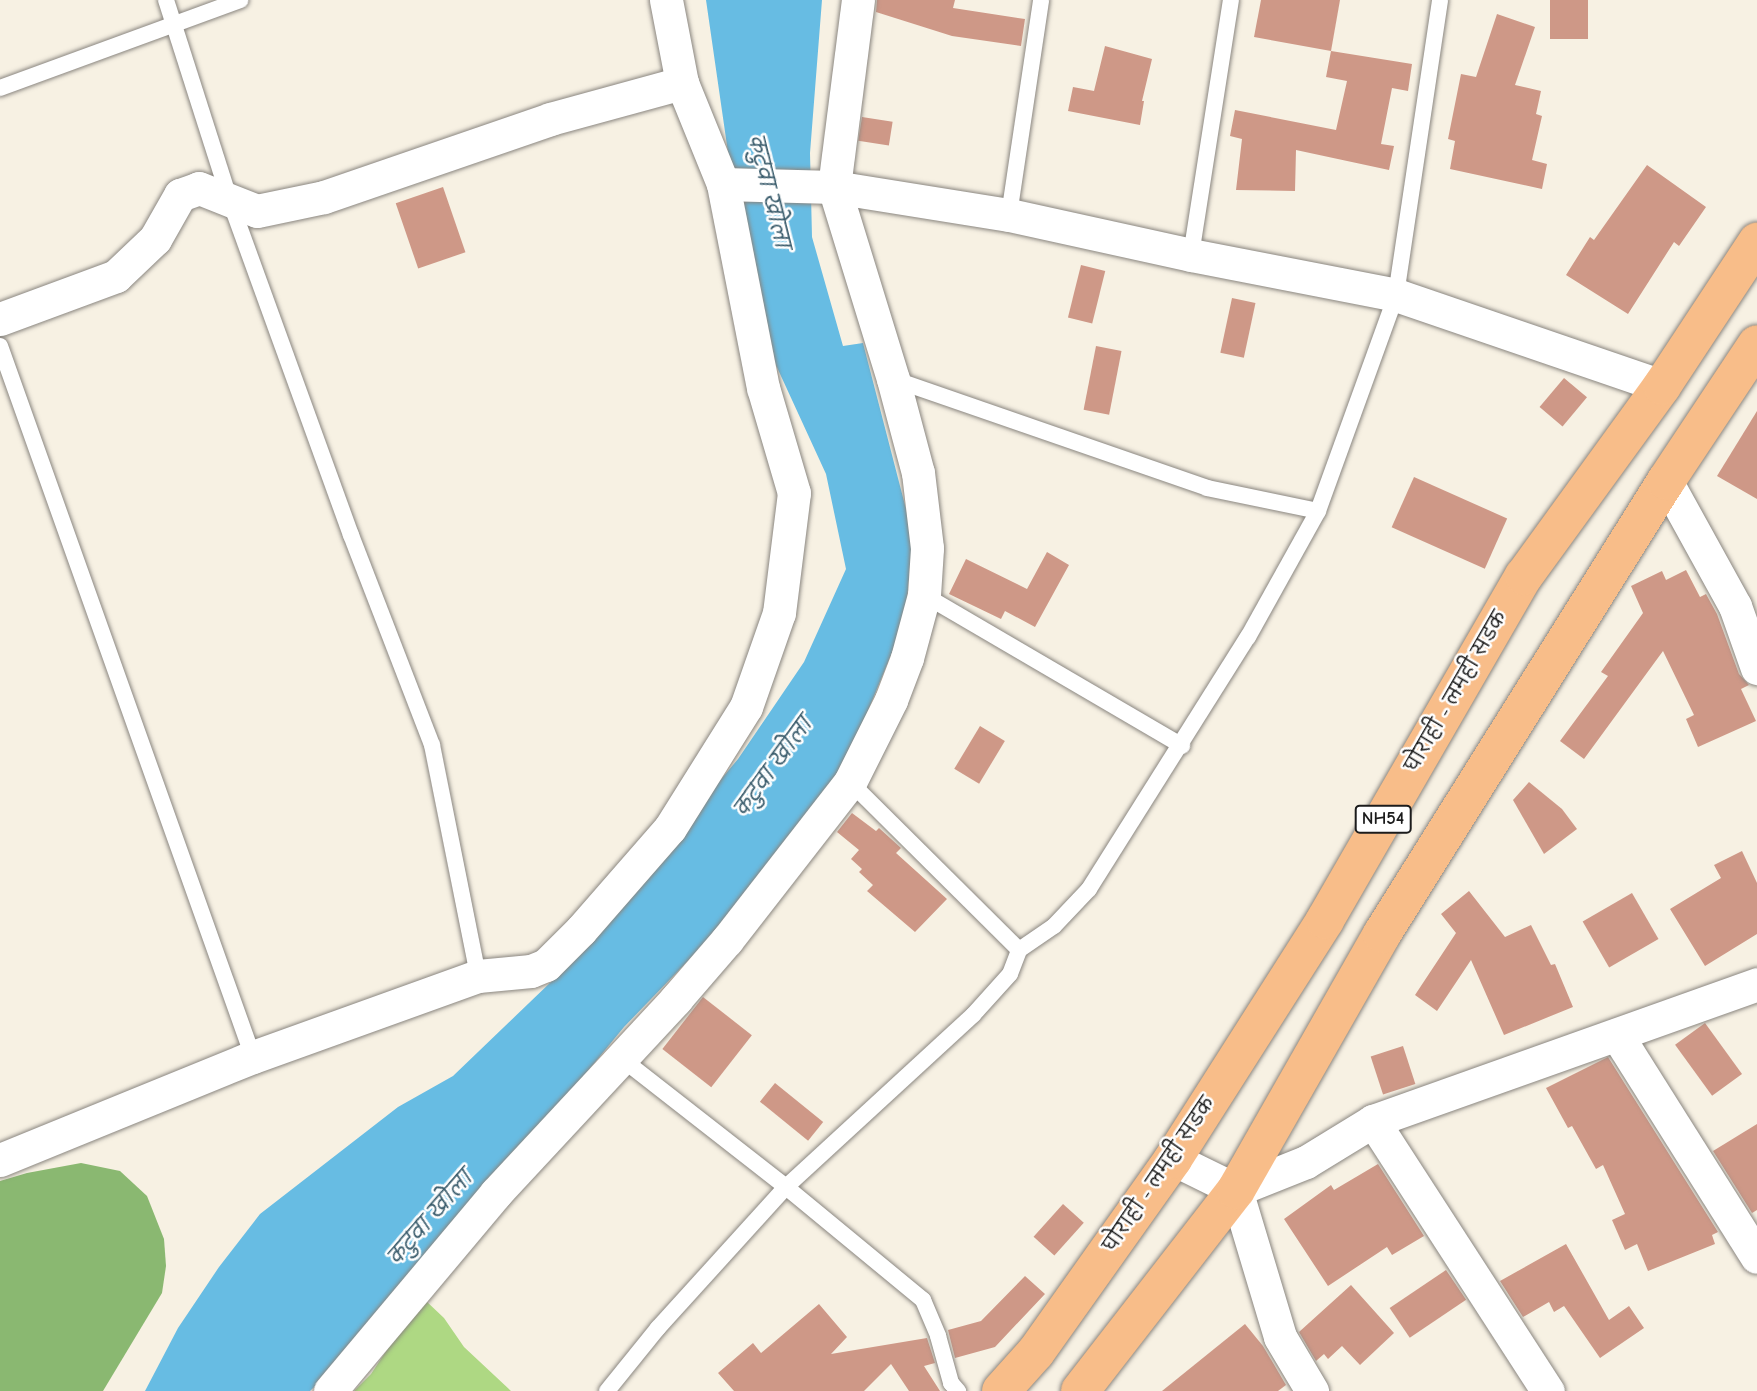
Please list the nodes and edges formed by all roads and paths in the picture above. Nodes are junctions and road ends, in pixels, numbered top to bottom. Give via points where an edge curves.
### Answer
1 (166, 0) edge
2 (240, 0) edge
3 (666, 0) edge
4 (858, 0) edge
5 (1041, 0) edge
6 (1231, 0) edge
7 (1440, 0) edge
8 (174, 24) junction
9 (682, 83) junction
10 (0, 88) edge
11 (723, 184) junction
12 (834, 187) junction
13 (230, 201) junction
14 (1010, 215) junction
15 (1757, 242) edge
16 (1191, 255) junction
17 (1396, 295) junction
18 (0, 319) edge
19 (1757, 344) edge
20 (0, 346) edge
21 (893, 379) junction
22 (1662, 387) junction
23 (1666, 481) junction
24 (1318, 511) junction
25 (924, 595) junction
26 (1757, 668) edge
27 (1182, 746) junction
28 (850, 782) junction
29 (1018, 950) junction
30 (478, 976) junction
31 (1757, 984) edge
32 (1617, 1035) junction
33 (253, 1056) junction
34 (621, 1058) junction
35 (1373, 1121) junction
36 (1173, 1159) junction
37 (0, 1160) edge
38 (786, 1187) junction
39 (1236, 1190) junction
40 (1757, 1257) edge
41 (1094, 1384) edge
42 (330, 1391) edge
43 (607, 1391) edge
44 (958, 1391) edge
45 (1001, 1391) edge
46 (1312, 1391) edge
47 (1549, 1391) edge

1 - 8 lane
2 - 8 lane
3 - 9 street
4 - 12 street
5 - 14 lane
6 - 16 lane
7 - 17 lane
8 - 10 lane
8 - 13 lane
9 - 11 street
9 - 13 street via 537,123 324,197 257,211
11 - 12 street
11 - 30 street via 763,388 794,493 779,613 746,706 670,828 546,965 531,971
12 - 14 street
12 - 21 street
13 - 18 street via 199,188 180,195 155,239 116,276
13 - 30 lane via 432,745
14 - 16 street
15 - 22 main road, घोराही - लमही सडक / NH54
16 - 17 street
17 - 22 street
17 - 24 lane
19 - 23 main road, NH54
20 - 33 lane
21 - 24 lane via 1207,488
21 - 25 street via 924,509
22 - 36 main road, घोराही - लमही सडक / NH54 via 1524,576 1325,920
23 - 26 street via 1735,606
23 - 39 main road, NH54 via 1382,934
24 - 27 lane
25 - 27 lane
25 - 28 street via 891,700
27 - 29 lane via 1089,889 1054,926
28 - 29 lane
28 - 34 street via 727,940
29 - 38 lane via 1010,974 995,993
30 - 33 street
31 - 32 street
32 - 35 street
32 - 40 street
33 - 37 street
34 - 38 lane
34 - 42 street via 496,1193
35 - 39 street via 1306,1163
35 - 47 street
36 - 39 street
36 - 45 main road, घोराही - लमही सडक / NH54 via 1036,1352
38 - 43 lane
38 - 44 lane via 923,1300 951,1383
39 - 41 main road, NH54
39 - 46 street via 1280,1336

